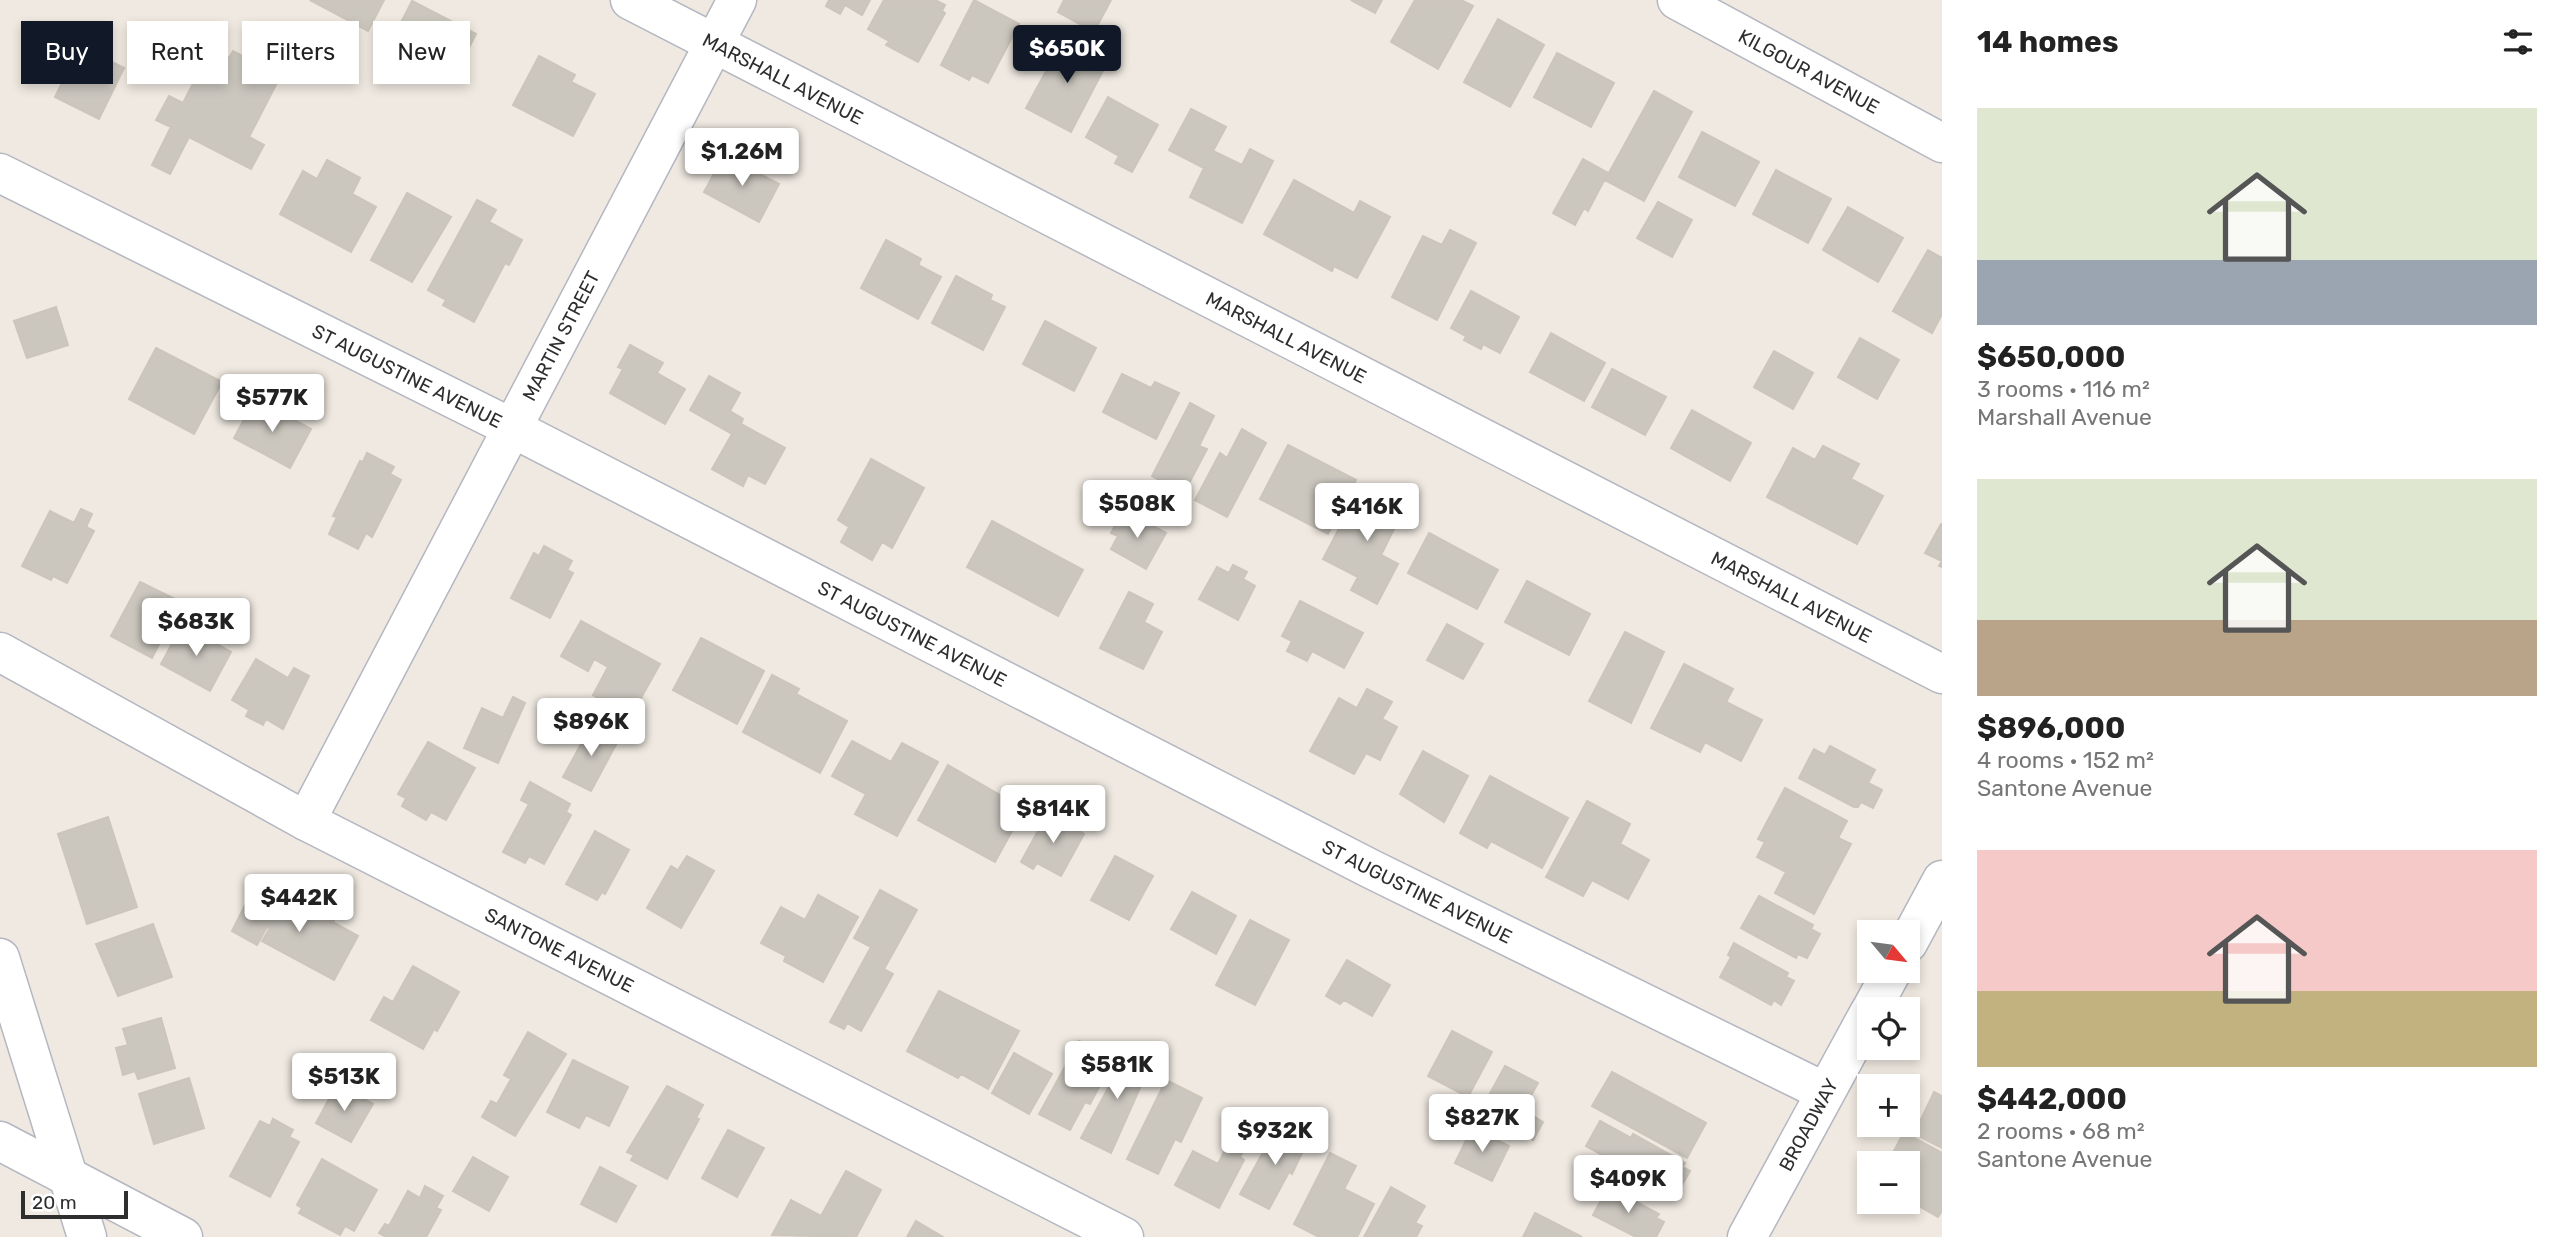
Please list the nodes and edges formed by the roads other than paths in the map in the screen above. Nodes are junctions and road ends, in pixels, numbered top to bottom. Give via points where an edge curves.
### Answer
1 (630, 0) edge
2 (737, 0) edge
3 (1677, 0) edge
4 (714, 44) junction
5 (1942, 143) edge
6 (0, 173) edge
7 (512, 428) junction
8 (0, 652) edge
9 (1942, 674) edge
10 (306, 821) junction
11 (1942, 880) edge
12 (1920, 921) edge
13 (0, 958) edge
14 (1857, 1034) edge
15 (1825, 1092) junction
16 (0, 1141) edge
17 (69, 1178) junction
18 (86, 1237) edge
19 (183, 1237) edge
20 (1124, 1237) edge
21 (1747, 1237) edge

1 - 4 street, MARSHALL AVENUE
2 - 4 street, MARTIN STREET
3 - 5 street, KILGOUR AVENUE
4 - 7 street, MARTIN STREET
4 - 9 street, MARSHALL AVENUE
6 - 7 street, ST AUGUSTINE AVENUE
7 - 10 street, MARTIN STREET
7 - 15 street, ST AUGUSTINE AVENUE via 1371,869
8 - 10 street, SANTONE AVENUE
10 - 20 street, SANTONE AVENUE
11 - 12 street
13 - 17 street
14 - 15 street, BROADWAY
15 - 21 street, BROADWAY
16 - 17 street
17 - 18 street
17 - 19 street

